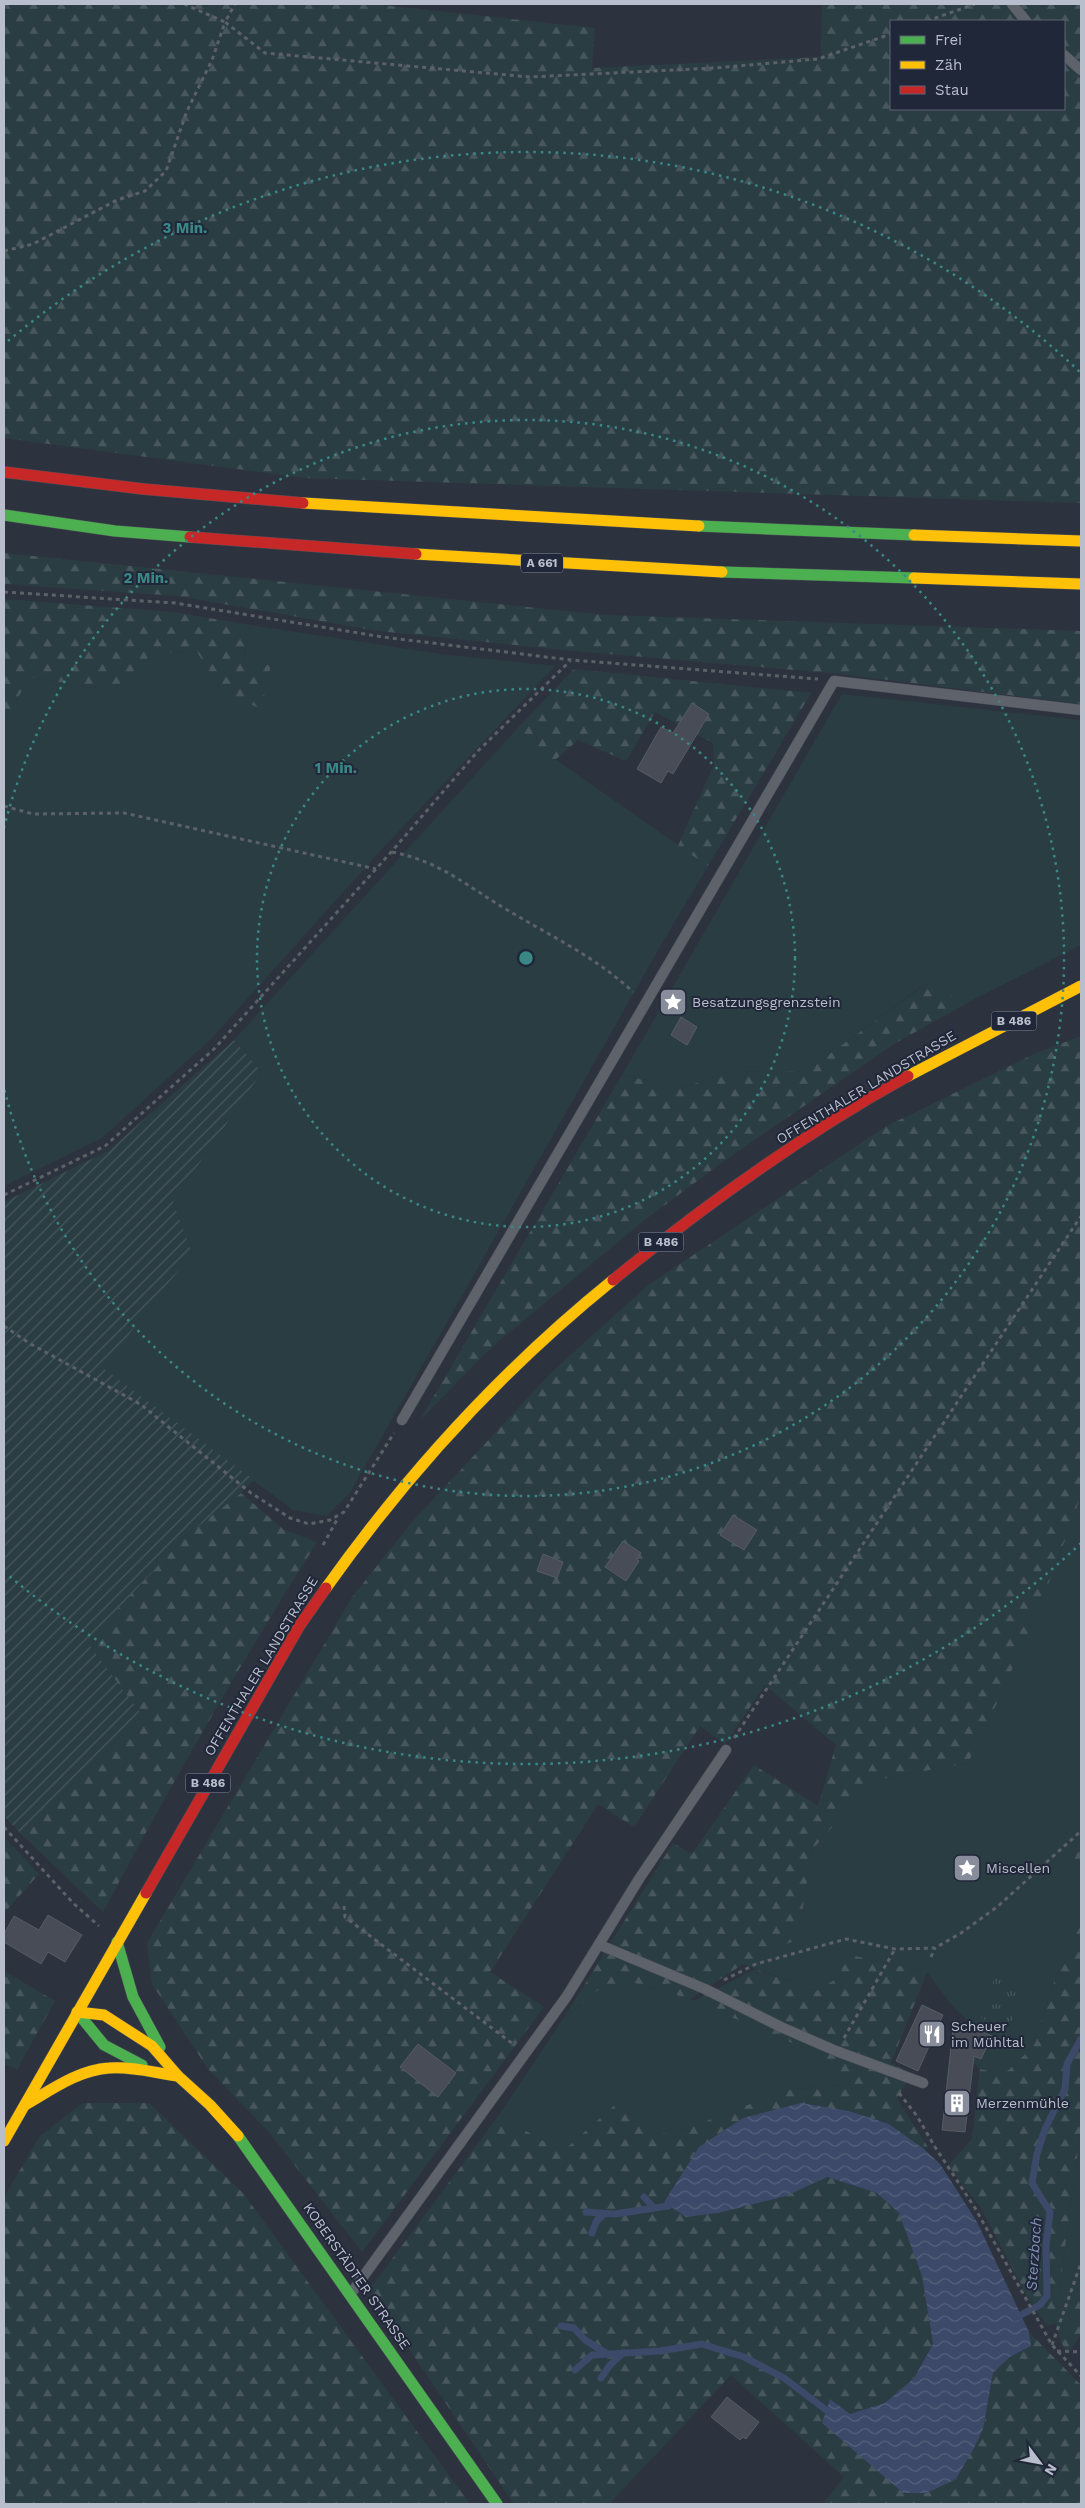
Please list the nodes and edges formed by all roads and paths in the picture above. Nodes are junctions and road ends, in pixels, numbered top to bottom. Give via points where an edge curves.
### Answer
1 (184, 4) edge
2 (236, 4) edge
3 (975, 4) edge
4 (1012, 4) edge
5 (930, 20) edge
6 (1025, 20) edge
7 (224, 22) junction
8 (890, 34) edge
9 (1065, 56) edge
10 (1081, 70) edge
11 (4, 251) edge
12 (4, 472) edge
13 (4, 515) edge
14 (1081, 541) edge
15 (1081, 584) edge
16 (4, 592) edge
17 (570, 660) junction
18 (834, 681) junction
19 (1081, 710) edge
20 (4, 806) edge
21 (391, 852) junction
22 (376, 869) junction
23 (1081, 986) edge
24 (1081, 991) edge
25 (1068, 994) junction
26 (645, 1003) junction
27 (4, 1196) edge
28 (1081, 1216) edge
29 (4, 1326) edge
30 (402, 1420) joint
31 (726, 1750) joint
32 (4, 1827) edge
33 (1081, 1831) edge
34 (344, 1906) dead end
35 (117, 1942) junction
36 (600, 1945) junction
37 (895, 1948) junction
38 (935, 1948) junction
39 (931, 1957) dead end
40 (705, 1989) junction
41 (77, 2012) junction
42 (836, 2052) junction
43 (526, 2054) junction
44 (178, 2076) junction
45 (923, 2083) dead end
46 (893, 2091) dead end
47 (25, 2106) junction
48 (4, 2141) edge
49 (1081, 2263) edge
50 (351, 2293) junction
51 (1052, 2345) junction
52 (1057, 2351) junction
53 (1081, 2352) edge
54 (1081, 2376) edge
55 (497, 2504) edge

1 - 7 path
2 - 7 path
3 - 5 path
4 - 6 lane
7 - 8 path via 265,53 530,77 715,68 818,59
7 - 11 path via 212,60 187,110 166,171 145,191 118,200 33,244
9 - 10 lane
12 - 14 main road via 269,501 471,515
13 - 15 main road, A 661 via 115,531 498,561
16 - 17 path via 175,603 383,637
17 - 18 path
17 - 21 path via 478,751
18 - 19 lane
18 - 26 lane
20 - 22 path via 33,814 124,813
21 - 22 path
21 - 26 path via 412,856 448,871 598,964
22 - 27 path via 214,1049 104,1146
23 - 25 main road, OFFENTHALER LANDSTRASSE / B 486
24 - 25 main road, OFFENTHALER LANDSTRASSE / B 486
25 - 35 main road, OFFENTHALER LANDSTRASSE / B 486 via 960,1048 815,1132 725,1193 630,1265 517,1365 422,1465 326,1585 296,1631
26 - 30 lane
28 - 31 path
29 - 30 path via 140,1404 251,1493 290,1518 309,1524 330,1520 344,1512
31 - 36 lane via 639,1880
32 - 35 path via 73,1903
33 - 38 path via 997,1907
34 - 43 path via 345,1917
35 - 41 main road, OFFENTHALER LANDSTRASSE / B 486
35 - 44 main road via 131,1995
36 - 40 lane
36 - 43 lane
37 - 38 path
37 - 40 path via 846,1939 756,1964
37 - 42 path
38 - 39 path
40 - 42 lane
41 - 44 main road via 93,2035 113,2053
41 - 44 main road via 104,2015 152,2046
41 - 47 main road, OFFENTHALER LANDSTRASSE / B 486
42 - 45 lane
43 - 50 lane
44 - 47 main road via 109,2068 64,2082
44 - 50 main road, KOBERSTÄDTER STRASSE via 210,2105 248,2148
46 - 51 path via 900,2094 917,2116 934,2148 975,2208
47 - 48 main road, OFFENTHALER LANDSTRASSE / B 486
49 - 51 path
50 - 55 main road, KOBERSTÄDTER STRASSE
51 - 52 path
52 - 53 path
52 - 54 path

